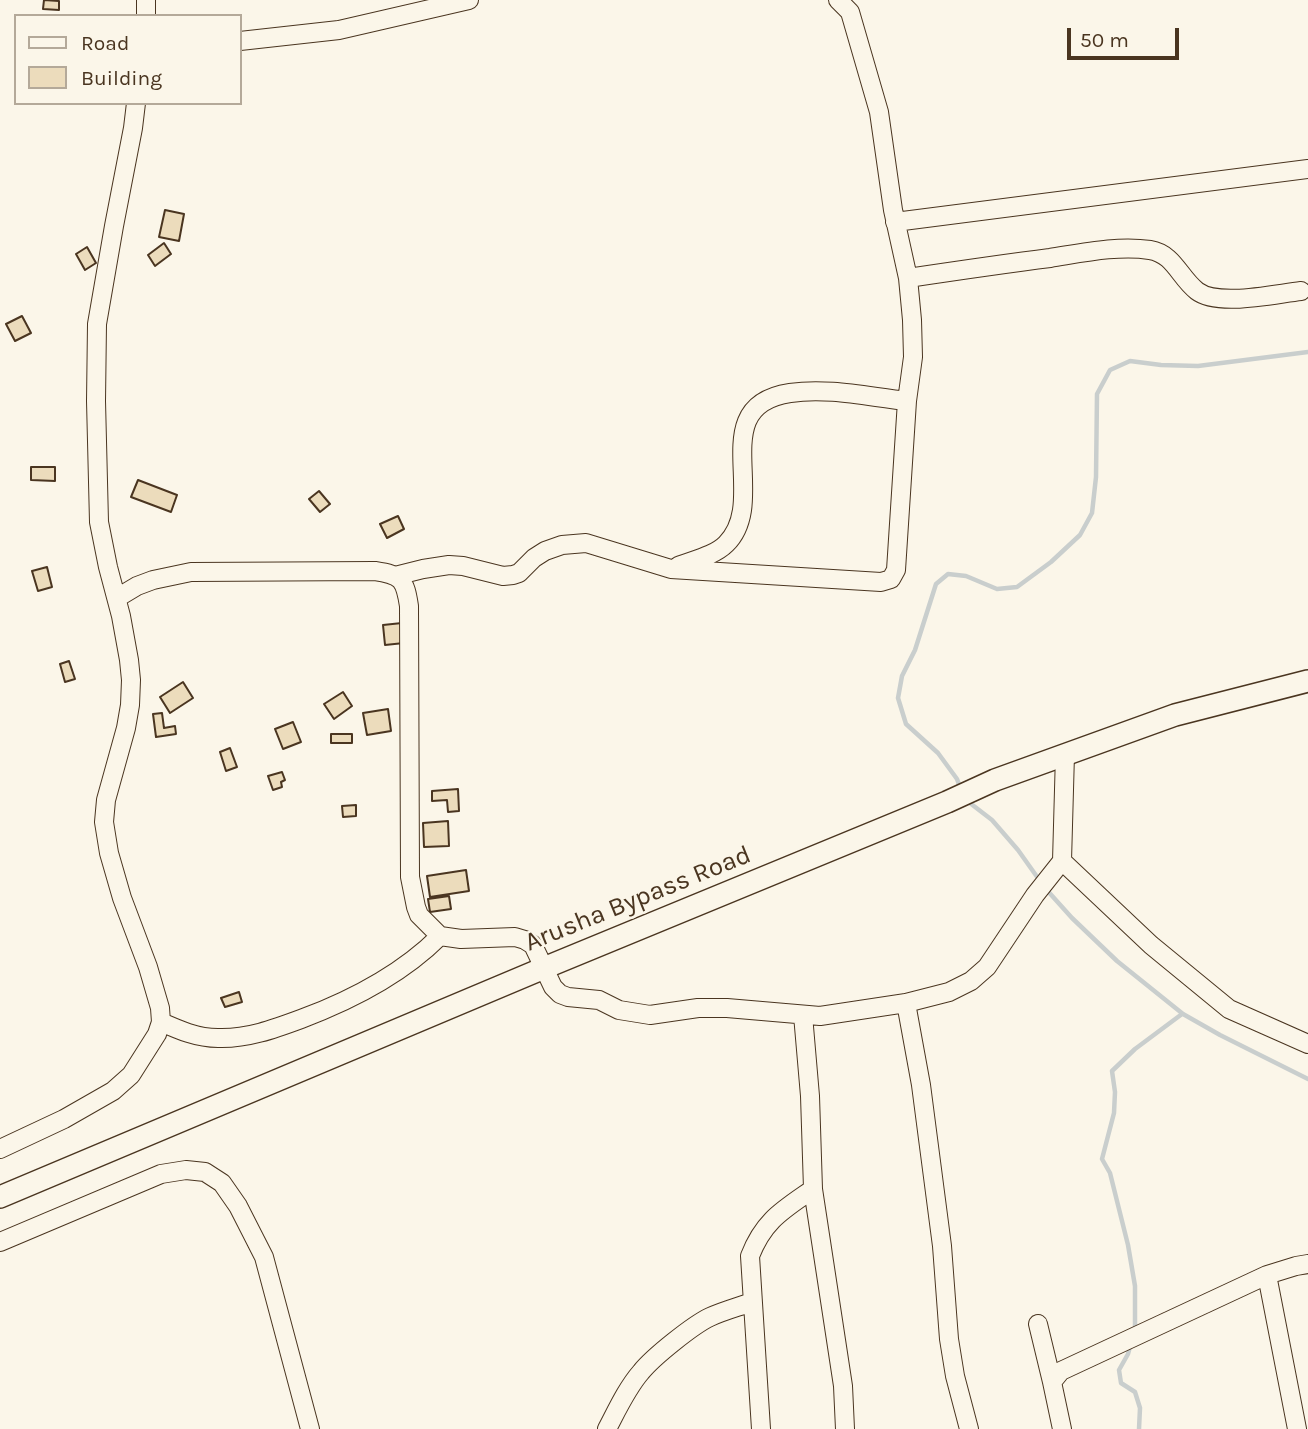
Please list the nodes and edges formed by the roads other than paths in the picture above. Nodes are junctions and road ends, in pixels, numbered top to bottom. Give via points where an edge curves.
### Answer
1 (469, 0) edge
2 (838, 0) edge
3 (242, 41) edge
4 (136, 105) edge
5 (1308, 169) edge
6 (895, 222) junction
7 (908, 278) junction
8 (1301, 291) dead end
9 (907, 401) junction
10 (671, 569) junction
11 (395, 576) junction
12 (117, 598) junction
13 (1308, 681) edge
14 (1065, 754) junction
15 (1062, 861) junction
16 (440, 936) junction
17 (544, 968) junction
18 (906, 1003) junction
19 (803, 1015) junction
20 (161, 1023) junction
21 (1308, 1044) edge
22 (0, 1149) edge
23 (813, 1189) junction
24 (0, 1197) edge
25 (0, 1242) edge
26 (1308, 1264) edge
27 (1267, 1275) junction
28 (752, 1302) junction
29 (1038, 1324) dead end
30 (1052, 1382) junction
31 (310, 1429) edge
32 (607, 1429) edge
33 (761, 1429) edge
34 (845, 1429) edge
35 (969, 1429) edge
36 (1062, 1429) edge
37 (1297, 1429) edge

1 - 3 street via 339,30
2 - 6 street via 850,12 879,113
4 - 12 street via 97,324 99,522
5 - 6 street
6 - 7 street
7 - 8 street via 1125,249 1163,253 1196,291 1208,297 1223,300
7 - 9 street via 914,339
9 - 10 street via 820,391 790,393 761,403 743,429 743,501 738,526 715,552
9 - 10 street via 896,570 891,579
10 - 11 street via 586,542 545,551 513,575 449,565
11 - 12 street via 375,571 191,572 153,580
11 - 16 street via 406,587 409,606 410,877 419,915
12 - 20 street via 129,660 130,705 106,800 106,835
13 - 14 main road, Arusha Bypass Road via 1175,715
14 - 15 street
14 - 17 main road, Arusha Bypass Road
15 - 18 street via 988,967 949,992
15 - 21 street via 1151,945 1229,1009
16 - 17 street via 525,940 533,945
16 - 20 street via 403,968 370,988 265,1032 216,1038 190,1035
17 - 19 street via 561,994 599,1000 631,1013 727,1008
17 - 24 main road, Arusha Bypass Road
18 - 19 street
18 - 35 street via 942,1246 948,1339
19 - 23 street
20 - 22 street via 131,1075 113,1091
23 - 28 street via 766,1224 756,1240 750,1256
23 - 34 street via 843,1386
25 - 31 street via 161,1174 205,1172 222,1183 238,1206 264,1257
26 - 27 street
27 - 30 street via 1061,1371
27 - 37 street
28 - 32 street via 697,1324 641,1372
28 - 33 street
29 - 30 street
30 - 36 street

